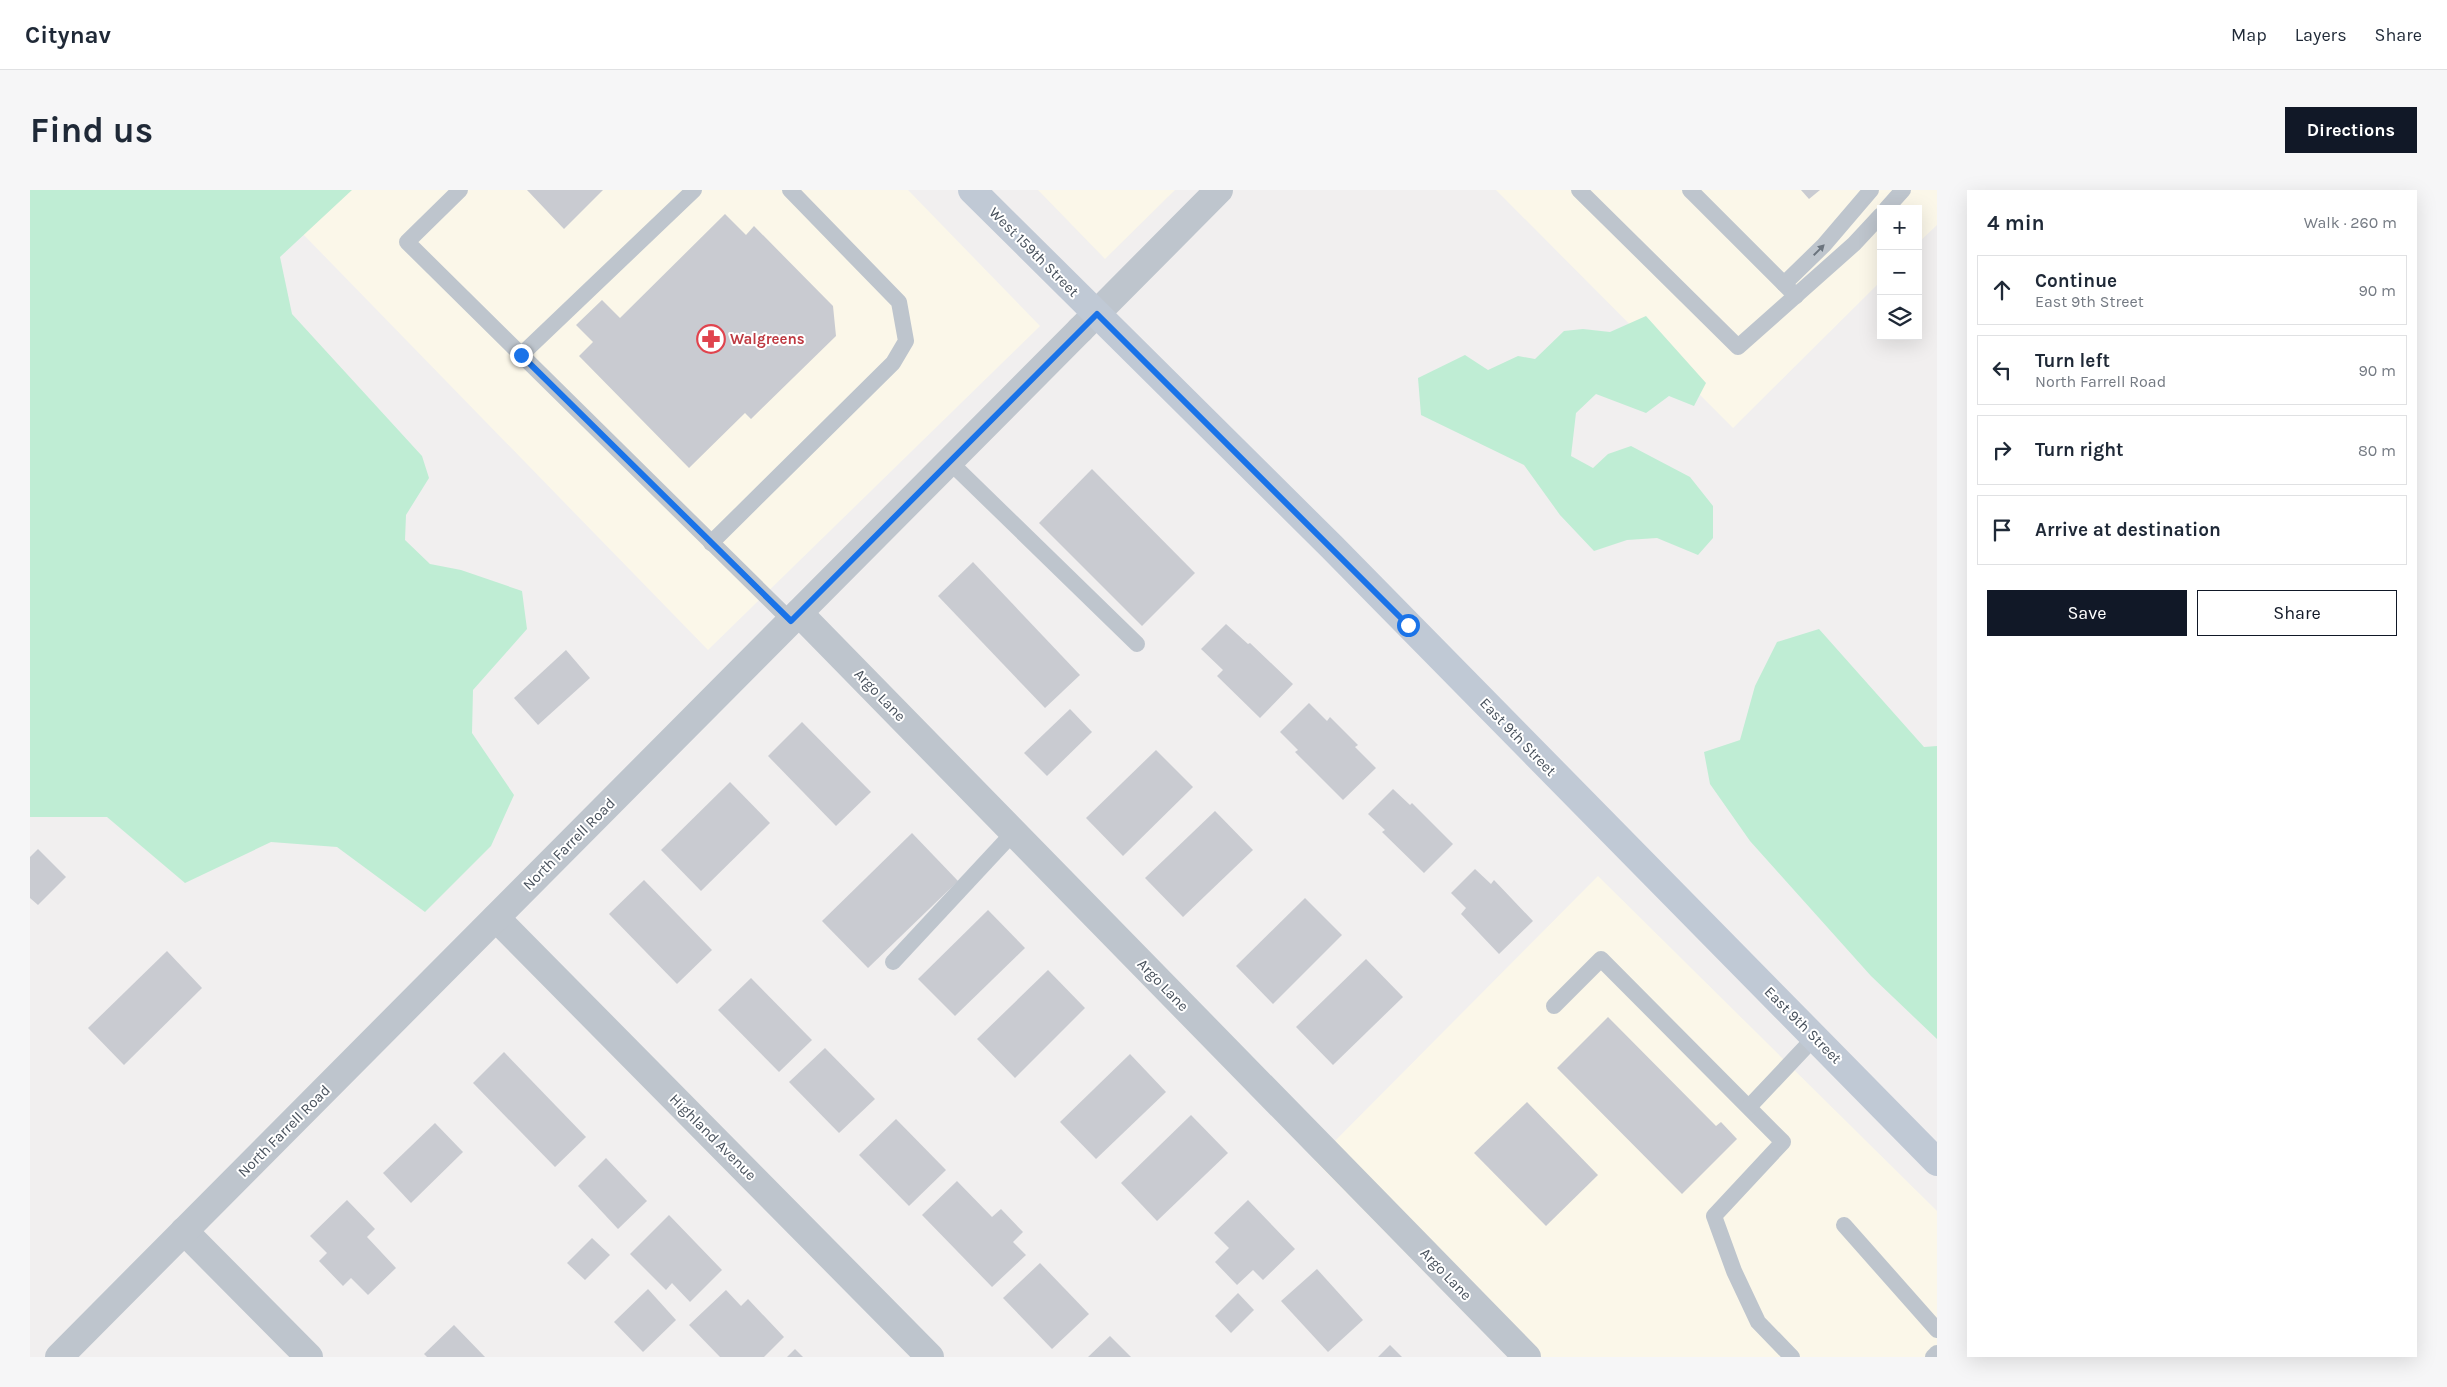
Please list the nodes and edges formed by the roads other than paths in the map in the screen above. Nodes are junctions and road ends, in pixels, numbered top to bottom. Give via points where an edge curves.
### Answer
1 (460, 190) edge
2 (694, 190) edge
3 (790, 190) edge
4 (972, 190) edge
5 (1218, 190) edge
6 (1578, 190) edge
7 (1690, 190) edge
8 (1871, 190) edge
9 (1904, 190) edge
10 (1890, 205) edge
11 (1877, 219) edge
12 (1790, 290) junction
13 (1089, 322) junction
14 (521, 355) junction
15 (950, 462) junction
16 (711, 543) junction
17 (795, 617) junction
18 (1137, 644) dead end
19 (1014, 832) junction
20 (496, 918) junction
21 (892, 962) dead end
22 (1554, 1006) dead end
23 (1815, 1037) junction
24 (1749, 1107) junction
25 (1937, 1162) edge
26 (1844, 1225) dead end
27 (184, 1231) junction
28 (1937, 1330) edge
29 (1937, 1353) edge
30 (59, 1357) edge
31 (309, 1357) edge
32 (930, 1357) edge
33 (1526, 1357) edge
34 (1792, 1357) edge
35 (1933, 1357) edge

1 - 14 lane via 407,242
2 - 14 lane
3 - 16 lane via 899,302 906,341 893,363
4 - 13 main road, West 159th Street
5 - 13 street, North Farrell Road
6 - 12 lane via 1738,347
7 - 12 lane
12 -> 8 lane
9 - 10 lane
11 - 12 lane via 1854,244
13 - 15 street, North Farrell Road
13 - 23 main road, East 9th Street via 1332,547
14 - 16 lane
15 - 17 street, North Farrell Road
15 - 18 lane
16 - 17 lane
17 - 19 street, Argo Lane
17 - 20 street, North Farrell Road
19 - 21 lane
19 - 33 street, Argo Lane
20 - 27 street, North Farrell Road
20 - 32 street, Highland Avenue
22 - 24 lane via 1602,959
23 - 24 lane
23 - 25 main road, East 9th Street
24 - 34 lane via 1783,1142 1714,1216 1734,1271 1758,1322
26 - 28 lane
27 - 30 street, North Farrell Road
27 - 31 street
29 - 35 lane

